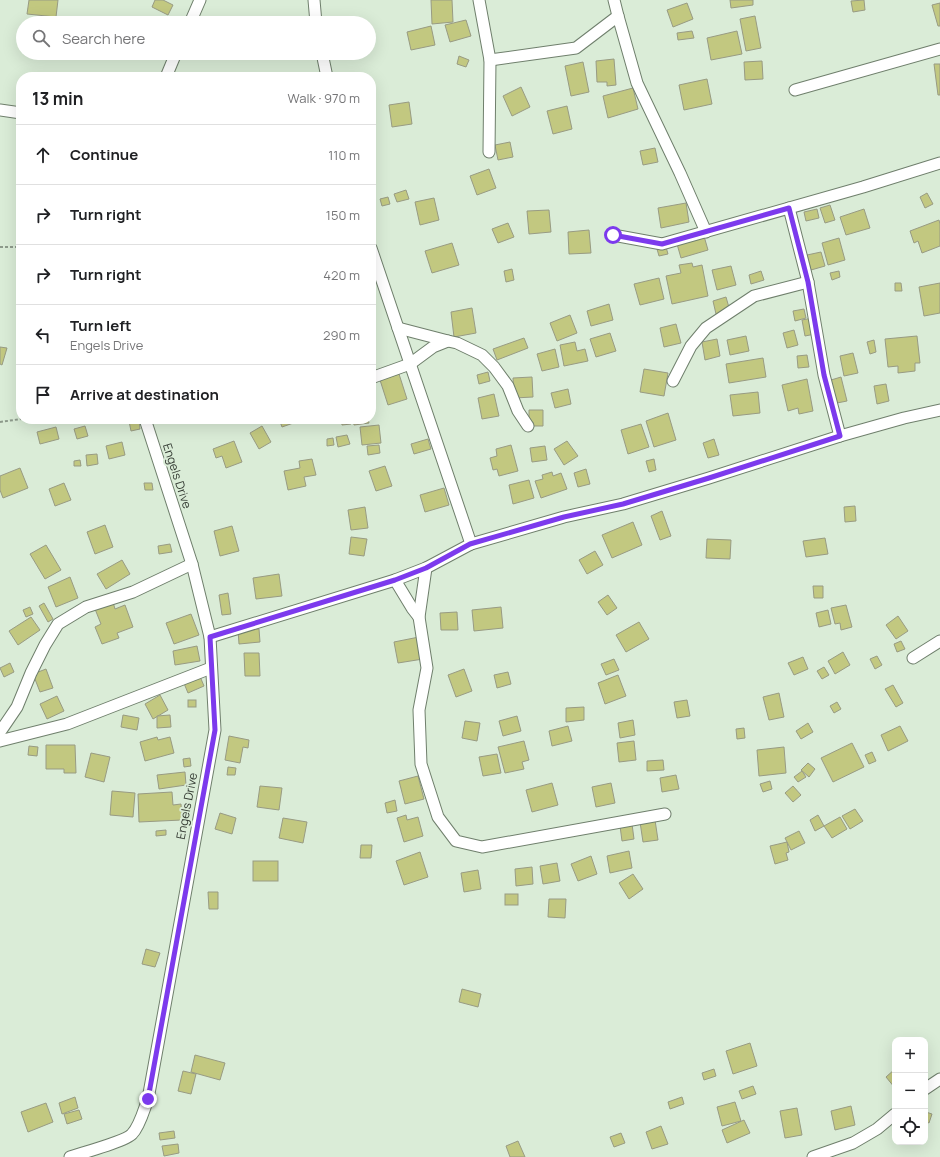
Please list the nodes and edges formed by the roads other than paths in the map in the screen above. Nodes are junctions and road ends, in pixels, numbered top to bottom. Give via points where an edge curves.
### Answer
1 (200, 0) edge
2 (314, 0) edge
3 (479, 0) edge
4 (614, 0) edge
5 (193, 16) edge
6 (315, 16) edge
7 (618, 16) junction
8 (940, 49) edge
9 (173, 60) edge
10 (323, 60) edge
11 (490, 60) junction
12 (168, 72) edge
13 (326, 72) edge
14 (795, 90) dead end
15 (0, 110) edge
16 (16, 112) edge
17 (489, 152) dead end
18 (940, 162) edge
19 (789, 208) junction
20 (706, 232) junction
21 (613, 235) dead end
22 (376, 263) edge
23 (808, 282) junction
24 (398, 328) junction
25 (448, 341) junction
26 (410, 364) junction
27 (376, 376) edge
28 (673, 381) dead end
29 (940, 410) edge
30 (147, 424) edge
31 (528, 426) dead end
32 (840, 436) junction
33 (470, 544) junction
34 (192, 564) junction
35 (426, 568) junction
36 (395, 580) junction
37 (419, 617) junction
38 (210, 637) junction
39 (940, 641) edge
40 (913, 658) dead end
41 (211, 668) junction
42 (0, 732) edge
43 (0, 741) edge
44 (665, 814) dead end
45 (940, 1079) edge
46 (928, 1087) edge
47 (892, 1116) edge
48 (70, 1157) edge
49 (814, 1157) edge

1 - 5 street
2 - 6 street
3 - 11 street
4 - 7 street
7 - 11 street via 576,48
7 - 20 street via 637,83
8 - 14 street
9 - 12 street
10 - 13 street
11 - 17 street
15 - 16 street
18 - 19 street
19 - 20 street
19 - 23 street
20 - 21 street via 662,244
22 - 24 street
23 - 28 street via 754,296 706,328 691,346
23 - 32 street via 824,375
24 - 25 street
24 - 26 street
25 - 26 street via 433,347
25 - 31 street via 482,355 494,367 508,386 518,411
26 - 27 street
26 - 33 street
29 - 32 street
30 - 34 street, Engels Drive
32 - 33 street via 623,504 564,517
33 - 35 street
34 - 38 street, Engels Drive
34 - 42 street via 133,592 86,607 58,624 31,673 17,707
35 - 36 street
35 - 37 street
36 - 37 street
36 - 38 street
37 - 44 street via 427,668 419,710 421,764 438,817 456,841 482,847
38 - 41 street, Engels Drive
39 - 40 street
41 - 43 street via 67,724
41 - 48 street, Engels Drive via 215,730 148,1099 132,1134 122,1140
45 - 46 street
47 - 49 street via 853,1143

